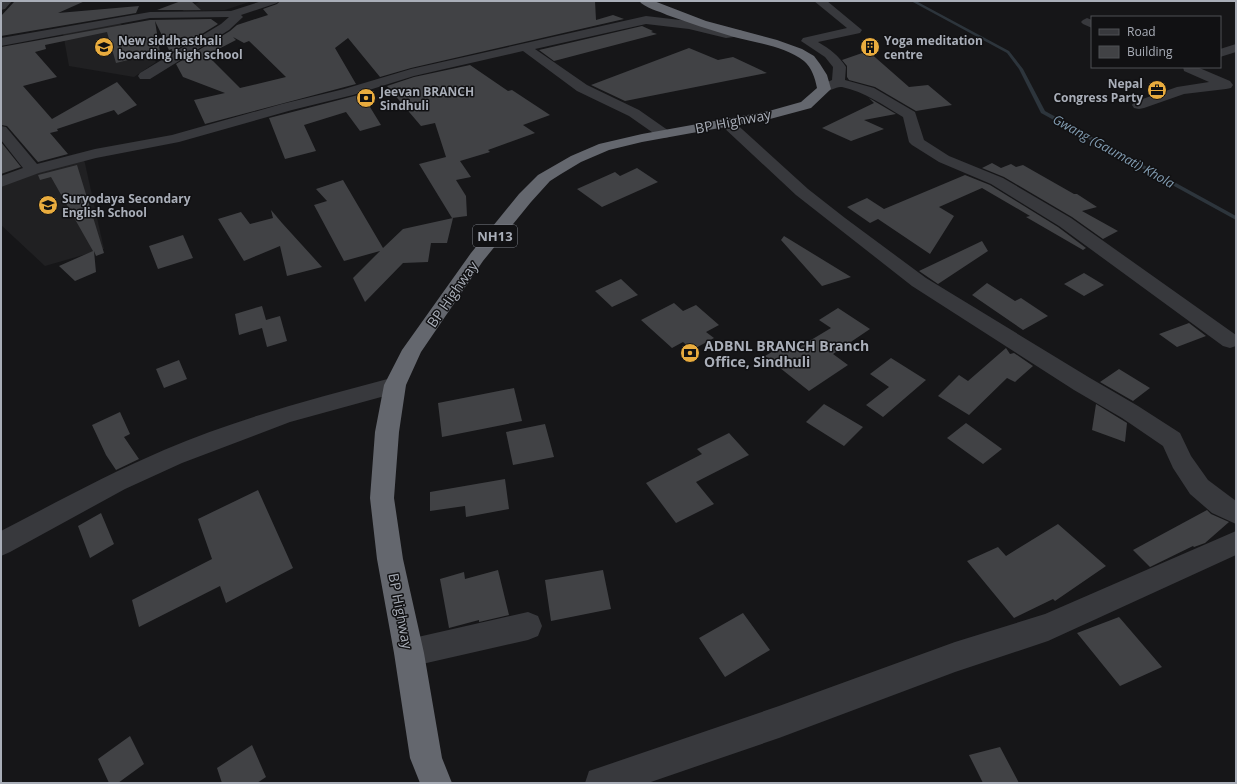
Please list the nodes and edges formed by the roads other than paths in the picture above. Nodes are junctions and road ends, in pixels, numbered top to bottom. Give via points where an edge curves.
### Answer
1 (6, 1) edge
2 (273, 1) edge
3 (644, 1) edge
4 (820, 1) edge
5 (1, 7) edge
6 (232, 14) junction
7 (737, 33) junction
8 (1, 42) edge
9 (525, 48) junction
10 (1236, 48) edge
11 (1221, 53) edge
12 (1189, 68) edge
13 (145, 76) dead end
14 (831, 85) junction
15 (1230, 87) edge
16 (1138, 105) dead end
17 (728, 123) junction
18 (1, 130) edge
19 (664, 134) junction
20 (33, 170) junction
21 (1, 182) edge
22 (1230, 341) dead end
23 (395, 385) junction
24 (1236, 514) edge
25 (1236, 543) edge
26 (1, 544) edge
27 (528, 626) dead end
28 (409, 653) junction
29 (436, 783) edge
30 (601, 783) edge

1 - 5 street
2 - 6 street
3 - 7 highway
4 - 14 street via 856,30 807,41 829,54 840,67
6 - 8 street via 150,15
6 - 13 street via 237,17 225,27
7 - 9 street via 726,34 689,25 646,20
7 - 14 highway via 805,56
9 - 19 street via 582,88 634,113
9 - 20 street via 411,73 174,138
10 - 11 street
12 - 15 street
14 - 17 highway, BP Highway / NH13 via 806,105
14 - 22 street via 869,92 910,115 917,142 944,159 997,181 1066,222
15 - 16 street via 1182,90
17 - 19 highway, BP Highway / NH13
17 - 24 street via 802,192 919,282 1172,440 1181,461 1200,487
18 - 20 street
19 - 23 highway, BP Highway / NH13 via 604,147 576,159 544,178 477,257 412,350
20 - 21 street
23 - 26 street via 285,415 174,456 116,482
23 - 28 highway, BP Highway / NH13 via 387,432 382,498 390,559
25 - 30 street via 1048,627 955,656 779,722
27 - 28 street
28 - 29 highway, BP Highway / NH13 via 426,758

